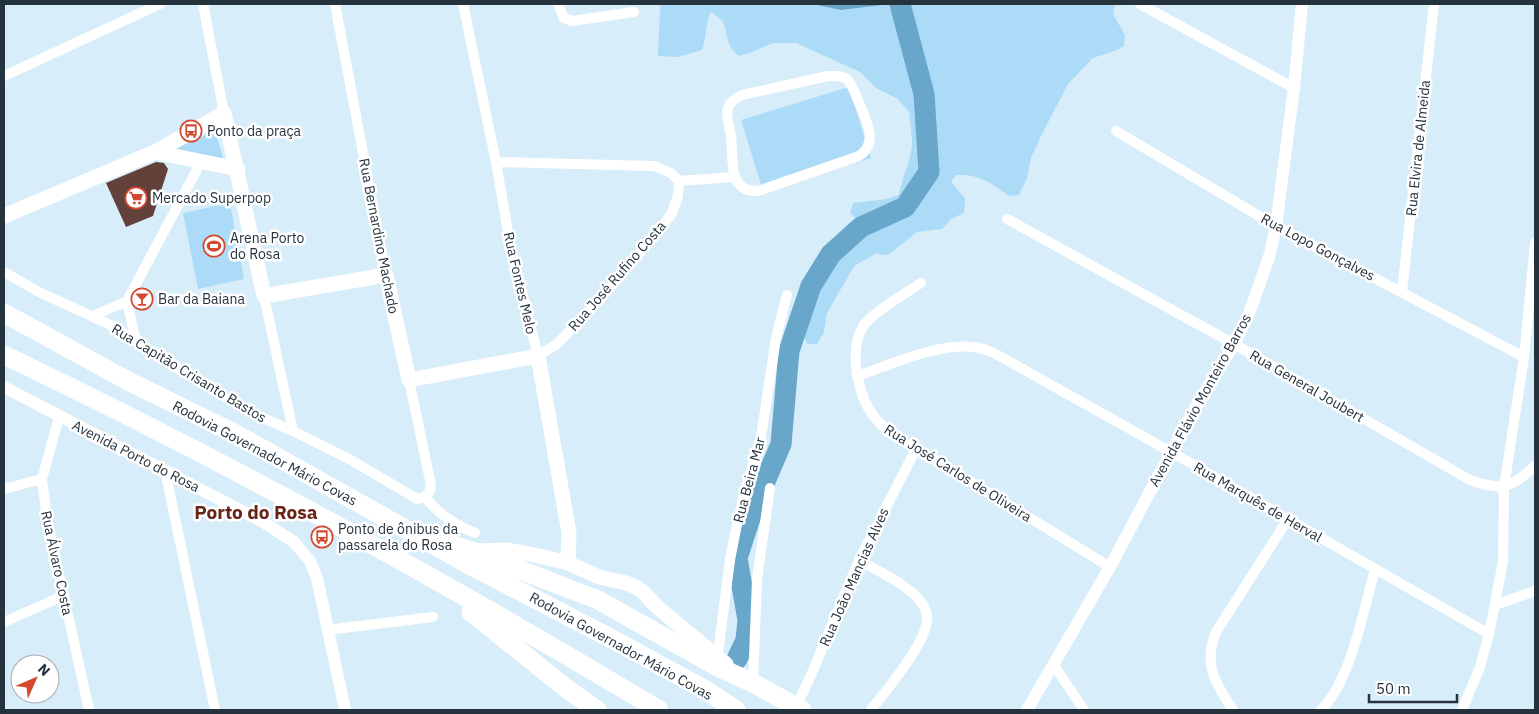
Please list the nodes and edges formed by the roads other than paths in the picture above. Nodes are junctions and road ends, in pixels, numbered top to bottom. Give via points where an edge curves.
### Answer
1 (160, 4) edge
2 (203, 4) edge
3 (335, 4) edge
4 (463, 4) edge
5 (558, 4) edge
6 (1140, 4) edge
7 (1302, 4) edge
8 (1434, 4) edge
9 (634, 12) dead end
10 (4, 76) edge
11 (1294, 88) junction
12 (224, 112) junction
13 (1116, 131) dead end
14 (155, 152) junction
15 (200, 162) junction
16 (496, 162) junction
17 (238, 169) junction
18 (734, 177) junction
19 (679, 182) junction
20 (4, 216) edge
21 (1007, 218) dead end
22 (1276, 226) junction
23 (1535, 243) edge
24 (4, 272) edge
25 (386, 275) junction
26 (921, 283) dead end
27 (1402, 292) junction
28 (787, 295) dead end
29 (264, 296) junction
30 (127, 301) junction
31 (4, 312) edge
32 (93, 316) junction
33 (136, 342) junction
34 (1234, 344) junction
35 (4, 355) edge
36 (538, 356) junction
37 (1524, 357) junction
38 (857, 376) junction
39 (409, 380) junction
40 (4, 387) edge
41 (59, 417) junction
42 (293, 431) junction
43 (188, 446) junction
44 (916, 449) junction
45 (1171, 452) junction
46 (1535, 466) edge
47 (165, 470) junction
48 (42, 479) junction
49 (770, 488) dead end
50 (1504, 488) junction
51 (4, 489) edge
52 (426, 497) junction
53 (1288, 519) junction
54 (408, 532) junction
55 (473, 542) junction
56 (859, 560) junction
57 (568, 563) junction
58 (1110, 568) junction
59 (1375, 570) junction
60 (1535, 591) edge
61 (63, 596) junction
62 (1495, 605) junction
63 (433, 617) dead end
64 (4, 622) edge
65 (327, 630) junction
66 (1489, 634) junction
67 (1053, 664) junction
68 (733, 671) junction
69 (799, 709) edge
70 (88, 710) edge
71 (215, 710) edge
72 (345, 710) edge
73 (597, 710) edge
74 (659, 710) edge
75 (736, 710) edge
76 (871, 710) edge
77 (1027, 710) edge
78 (1084, 710) edge
79 (1233, 710) edge
80 (1321, 710) edge
81 (1462, 710) edge

1 - 10 street
2 - 12 street
3 - 25 street, Rua Bernardino Machado
4 - 16 street, Rua Fontes Melo
5 - 9 street via 564,18 572,21
6 - 11 street
7 - 11 street, Avenida Flávio Monteiro Barros
8 - 27 street, Rua Elvira de Almeida
11 - 22 street, Avenida Flávio Monteiro Barros
12 - 14 main road
12 - 17 main road
13 - 22 street, Rua Lopo Gonçalves
14 - 15 main road
14 - 20 main road
15 - 17 main road
15 - 30 street
16 - 19 street via 654,166 671,173
16 - 36 street, Rua Fontes Melo via 510,244
17 - 29 main road
18 - 18 street via 728,109 736,98 828,76 842,76 849,80 867,123 870,142 866,151 758,191 744,190
18 - 19 street
19 - 36 street, Rua José Rufino Costa via 672,213 662,228 597,303 557,344
21 - 34 street, Rua General Joubert
22 - 27 street, Rua Lopo Gonçalves
22 - 34 street, Avenida Flávio Monteiro Barros via 1261,281
23 - 37 street
24 - 32 street, Rua Capitão Crisanto Bastos
25 - 29 main road
25 - 39 main road, Rua Bernardino Machado
26 - 38 street, Rua José Carlos de Oliveira via 872,317 863,327 855,359
27 - 37 street, Rua Lopo Gonçalves
28 - 68 street, Rua Beira Mar via 776,338 761,437 730,560
29 - 42 street
30 - 32 street
30 - 33 street
31 - 54 highway, Rodovia Governador Mário Covas via 130,382 236,434
32 - 33 street, Rua Capitão Crisanto Bastos
33 - 42 street, Rua Capitão Crisanto Bastos via 251,413
34 - 45 street, Avenida Flávio Monteiro Barros
34 - 50 street, Rua General Joubert via 1470,480
35 - 43 highway
36 - 39 main road, Rua José Rufino Costa
36 - 57 main road, Rua Fontes Melo via 569,533
37 - 50 street
38 - 44 street, Rua José Carlos de Oliveira via 864,399 875,418 884,428
38 - 45 street, Rua Marquês de Herval via 936,350 977,347 994,353
39 - 52 street, Rua Bernardino Machado via 431,485
40 - 41 street, Avenida Porto do Rosa
41 - 47 street, Avenida Porto do Rosa
41 - 48 street, Rua Álvaro Costa
42 - 52 street, Rua Capitão Crisanto Bastos via 417,499
43 - 73 highway via 233,479 453,601
43 - 74 highway via 444,584
44 - 56 street, Rua João Mancias Alves
44 - 58 street, Rua José Carlos de Oliveira
45 - 53 street, Rua Marquês de Herval
45 - 58 street, Avenida Flávio Monteiro Barros
46 - 50 street
47 - 65 street, Avenida Porto do Rosa via 294,542 310,562 316,576
47 - 71 street
48 - 51 street
48 - 61 street, Rua Álvaro Costa
49 - 68 street via 757,579
50 - 62 street via 1503,562
52 - 55 street
53 - 59 street, Rua Marquês de Herval
53 - 79 street via 1211,644 1210,667 1220,691
54 - 55 highway
54 - 75 highway, Rodovia Governador Mário Covas via 610,638
55 - 57 main road
55 - 68 highway via 598,600
56 - 69 street, Rua João Mancias Alves
56 - 76 street via 907,588 927,614 926,626 912,656
57 - 68 main road via 599,577 636,587
58 - 67 street, Avenida Flávio Monteiro Barros
59 - 66 street, Rua Marquês de Herval
59 - 80 street via 1348,667 1336,691
60 - 62 street
61 - 64 street
61 - 70 street, Rua Álvaro Costa
62 - 66 street
63 - 65 street
65 - 72 street, Avenida Porto do Rosa
66 - 81 street via 1480,667
67 - 77 street, Avenida Flávio Monteiro Barros
67 - 78 street
68 - 69 highway

